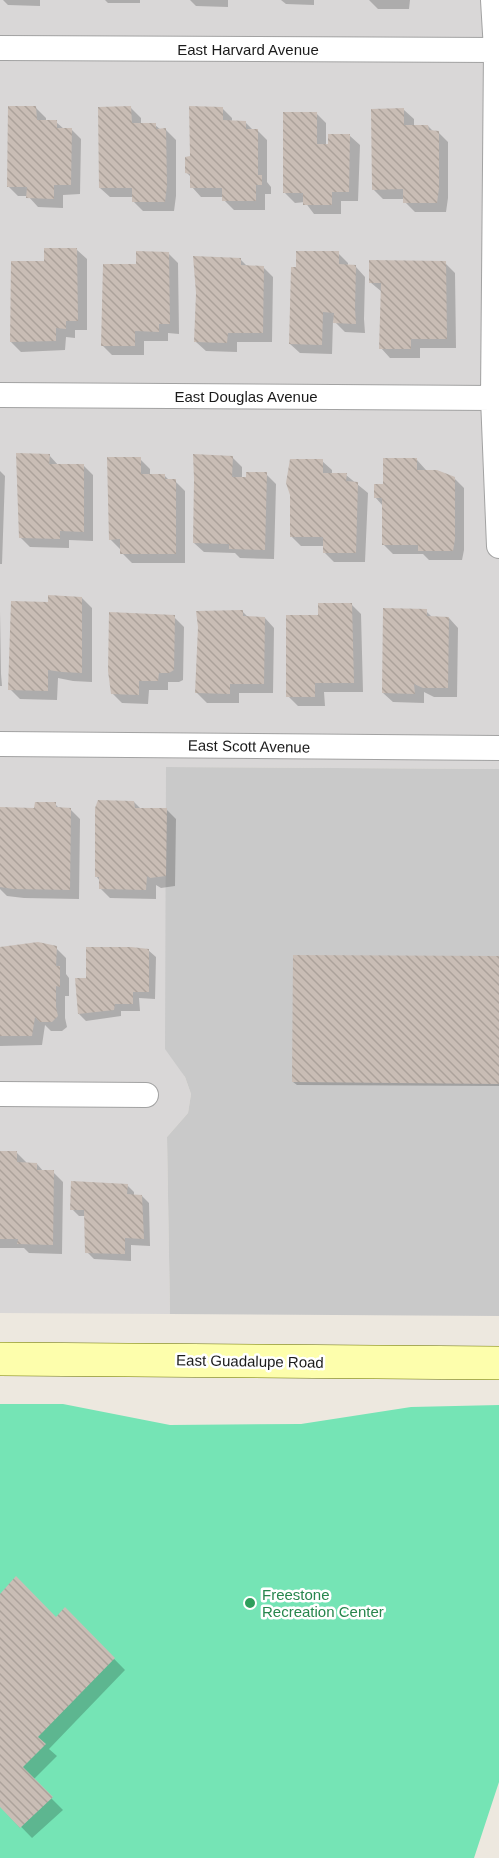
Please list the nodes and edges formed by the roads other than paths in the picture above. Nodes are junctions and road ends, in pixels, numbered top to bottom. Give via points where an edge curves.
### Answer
1 (493, 0) edge
2 (0, 48) edge
3 (496, 50) junction
4 (0, 395) edge
5 (493, 398) junction
6 (499, 546) edge
7 (0, 744) edge
8 (499, 748) edge
9 (0, 1094) edge
10 (146, 1095) dead end
11 (0, 1359) edge
12 (499, 1363) edge

1 - 3 street
2 - 3 street, East Harvard Avenue
3 - 5 street
4 - 5 street, East Douglas Avenue
5 - 6 street
7 - 8 street, East Scott Avenue
9 - 10 street
11 - 12 main road, East Guadalupe Road

